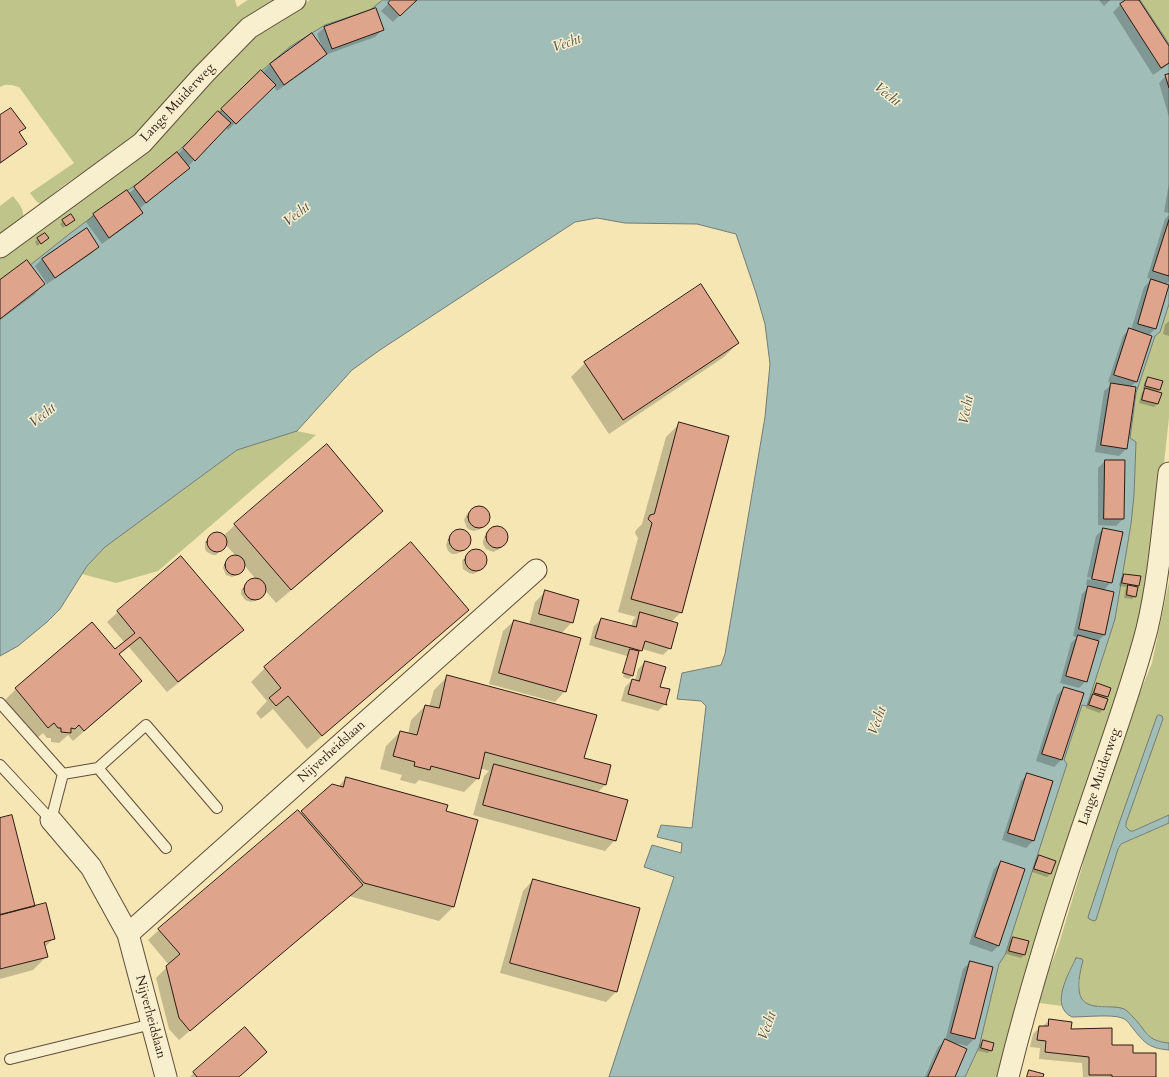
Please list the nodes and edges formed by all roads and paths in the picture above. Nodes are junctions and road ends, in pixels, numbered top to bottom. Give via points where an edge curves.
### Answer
1 (295, 0) edge
2 (0, 247) edge
3 (1169, 473) edge
4 (536, 570) dead end
5 (0, 703) edge
6 (0, 765) edge
7 (98, 768) junction
8 (63, 774) junction
9 (217, 808) dead end
10 (51, 820) junction
11 (166, 848) dead end
12 (128, 934) junction
13 (152, 1024) junction
14 (10, 1059) dead end
15 (166, 1077) edge
16 (1008, 1077) edge

1 - 2 street, Lange Muiderweg via 249,28 142,143
3 - 16 street, Lange Muiderweg via 1161,550 1147,629 1130,689 1043,948
4 - 12 street, Nijverheidslaan
5 - 8 lane
6 - 10 lane
7 - 8 lane
7 - 9 lane via 146,725
7 - 11 lane
8 - 10 lane
10 - 12 street, Nijverheidslaan via 91,867
12 - 13 street, Nijverheidslaan
13 - 14 lane
13 - 15 street, Nijverheidslaan

